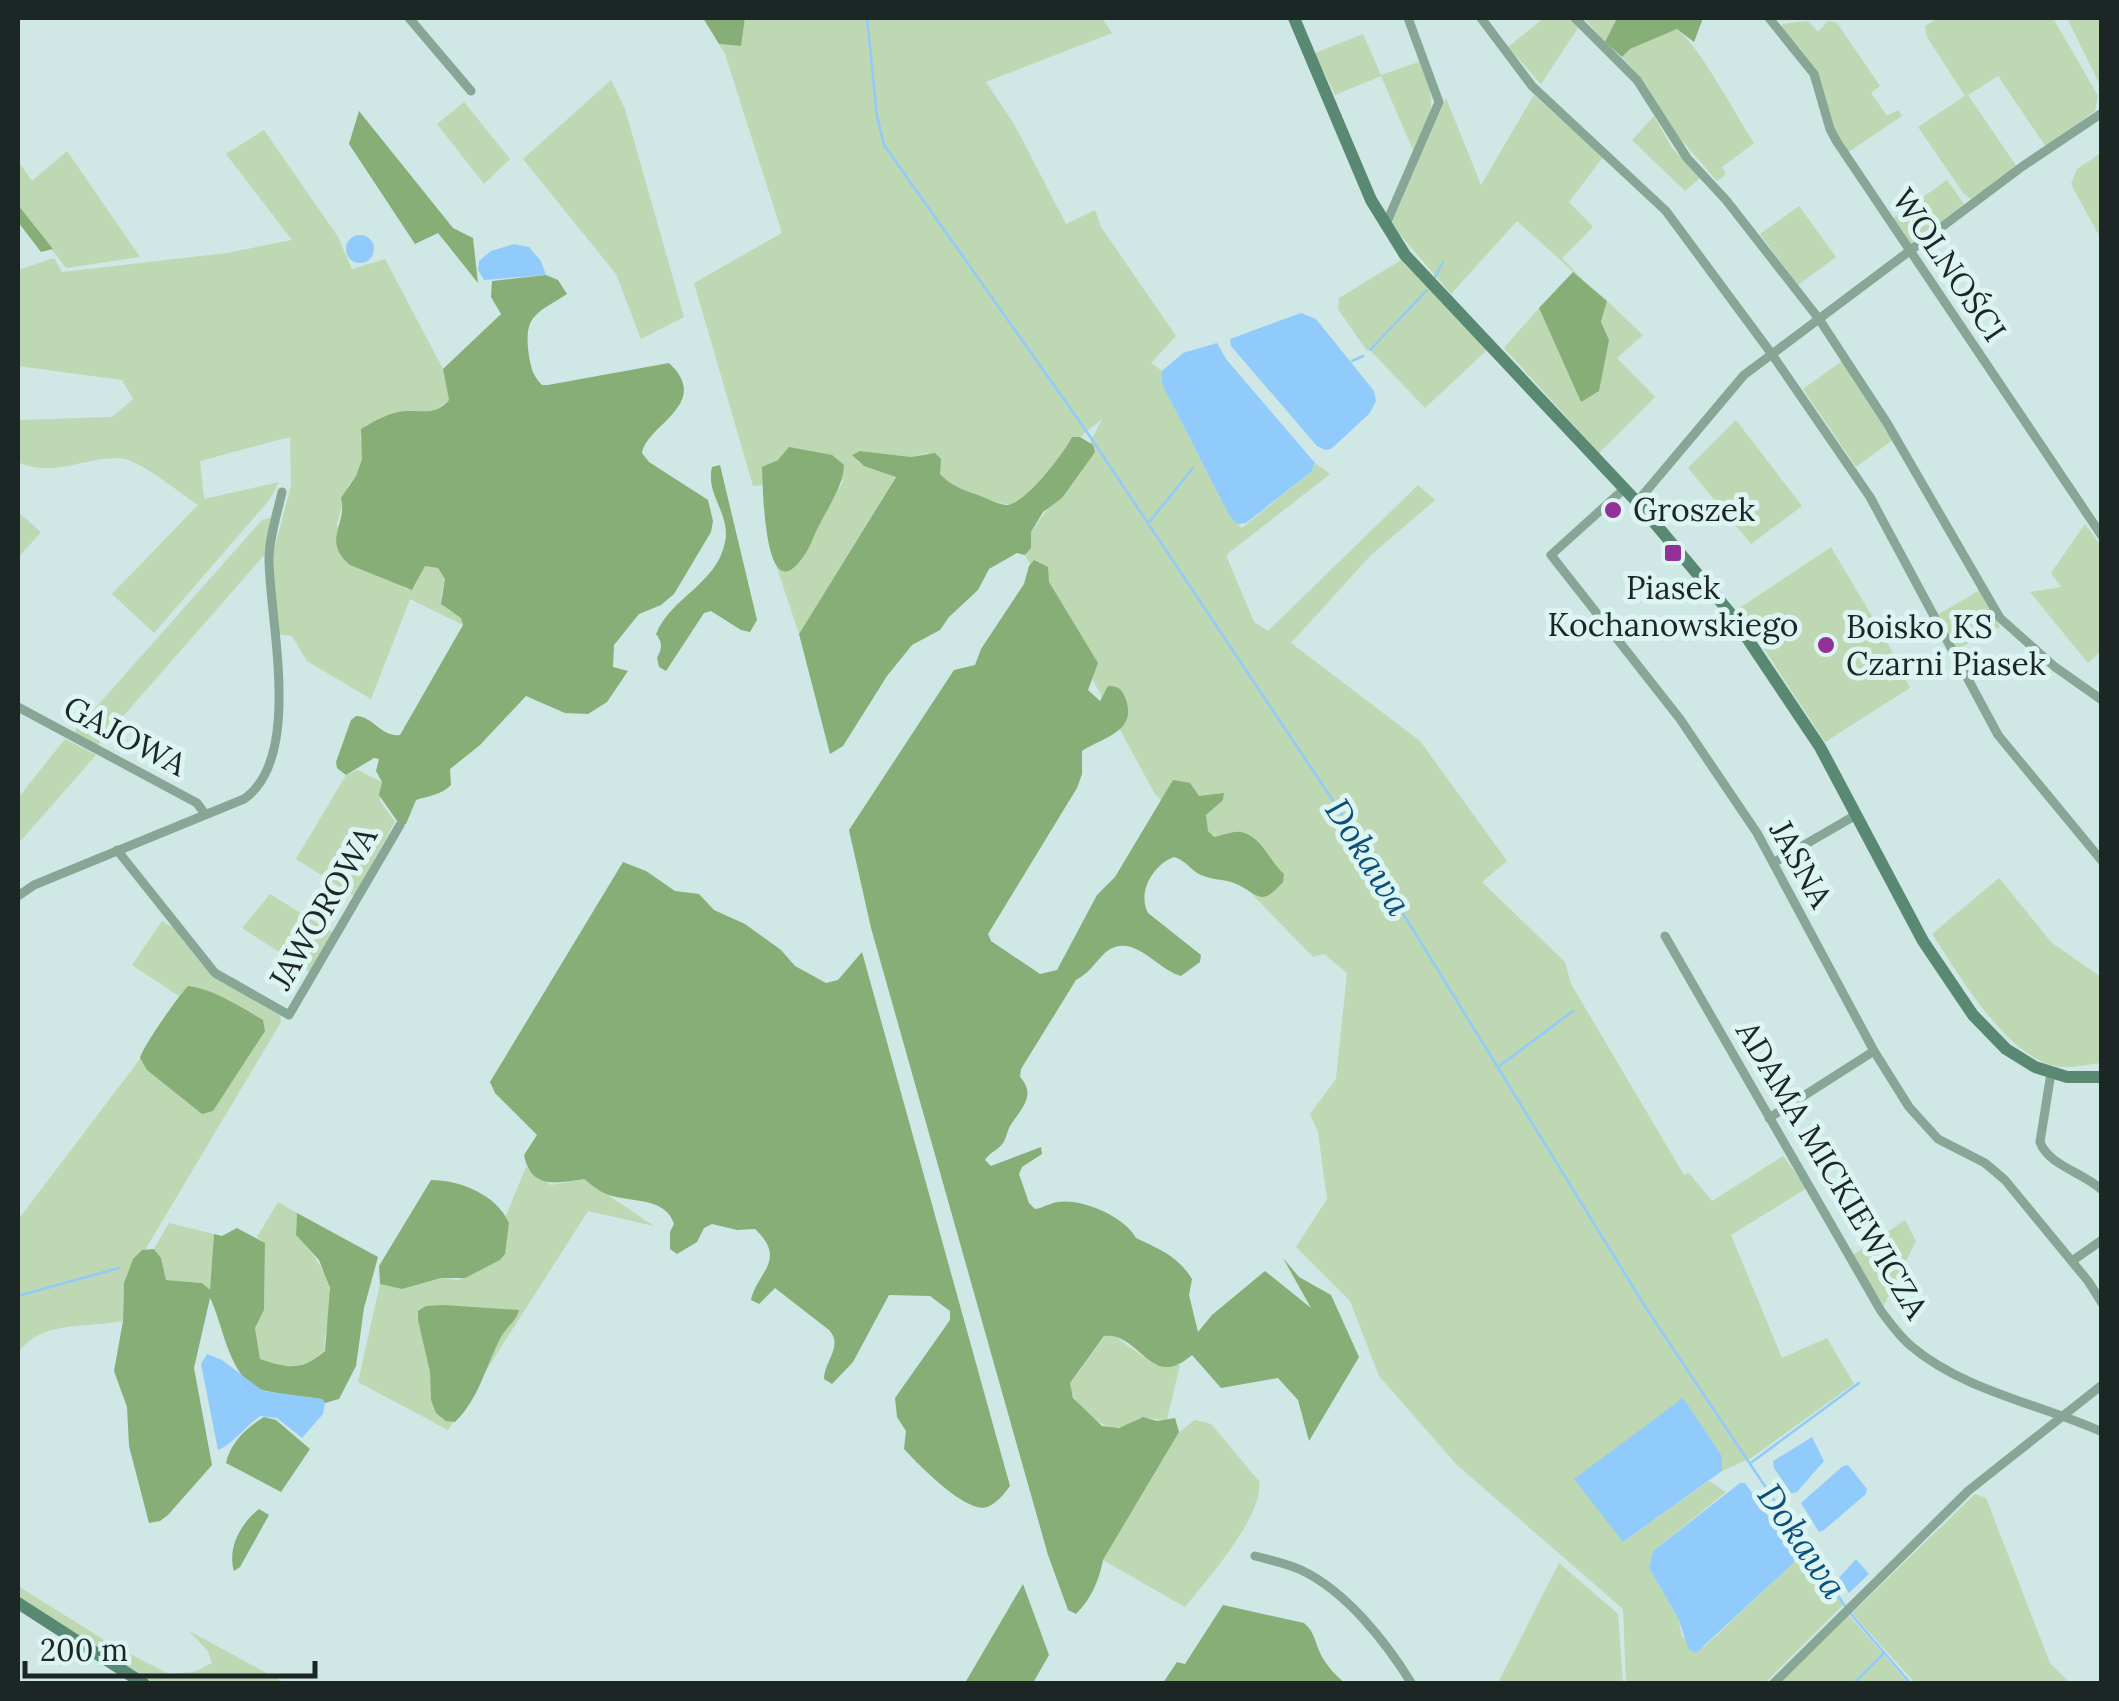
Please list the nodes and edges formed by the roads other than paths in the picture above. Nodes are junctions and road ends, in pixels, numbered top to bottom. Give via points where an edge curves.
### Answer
1 (410, 18) edge
2 (1294, 18) edge
3 (1408, 18) edge
4 (1480, 18) edge
5 (1575, 18) edge
6 (1768, 18) edge
7 (471, 91) dead end
8 (2102, 113) edge
9 (1386, 224) junction
10 (1910, 251) junction
11 (1819, 320) junction
12 (1771, 353) junction
13 (1624, 489) junction
14 (282, 492) dead end
15 (1637, 502) junction
16 (2102, 536) edge
17 (2102, 700) edge
18 (18, 708) edge
19 (206, 814) junction
20 (1856, 815) junction
21 (400, 826) dead end
22 (118, 850) junction
23 (2102, 861) edge
24 (1774, 864) junction
25 (18, 896) edge
26 (1665, 936) dead end
27 (1874, 1051) junction
28 (2051, 1073) junction
29 (2102, 1076) edge
30 (1769, 1118) junction
31 (2102, 1190) edge
32 (2102, 1240) edge
33 (2072, 1260) junction
34 (2102, 1303) edge
35 (2102, 1385) edge
36 (2064, 1415) junction
37 (2102, 1432) edge
38 (1254, 1556) dead end
39 (18, 1603) edge
40 (144, 1684) edge
41 (1412, 1684) edge
42 (1774, 1684) edge

1 - 7 street
2 - 9 street
3 - 9 street via 1439,102
4 - 12 street via 1532,86 1666,211
5 - 11 street via 1637,80 1687,158
6 - 10 street, WOLNOŚCI via 1814,74 1830,129
8 - 10 street
9 - 13 street via 1405,255
10 - 11 street
10 - 16 street, WOLNOŚCI
11 - 12 street
11 - 17 street via 1906,453 2000,618
12 - 15 street via 1744,375
12 - 23 street via 1870,498 1998,735
13 - 15 street
13 - 24 street, JASNA via 1551,555 1680,720
14 - 19 street via 268,556 276,750 250,795
15 - 20 street via 1777,678
18 - 19 street, GAJOWA via 197,803
19 - 22 street
20 - 24 street
20 - 28 street via 1923,942 1973,1015 2006,1049
21 - 22 street, JAWOROWA via 289,1015 215,972
22 - 25 street
24 - 27 street, JASNA
26 - 30 street, ADAMA MICKIEWICZA
27 - 30 street
27 - 33 street, JASNA via 1920,1121 2005,1180
28 - 29 street
28 - 31 street via 2043,1151
30 - 36 street, ADAMA MICKIEWICZA via 1880,1310 1909,1345 1932,1362
32 - 33 street
33 - 34 street, JASNA
35 - 36 street
36 - 37 street
36 - 42 street via 1968,1491
38 - 41 street via 1324,1583 1383,1643
39 - 40 street

